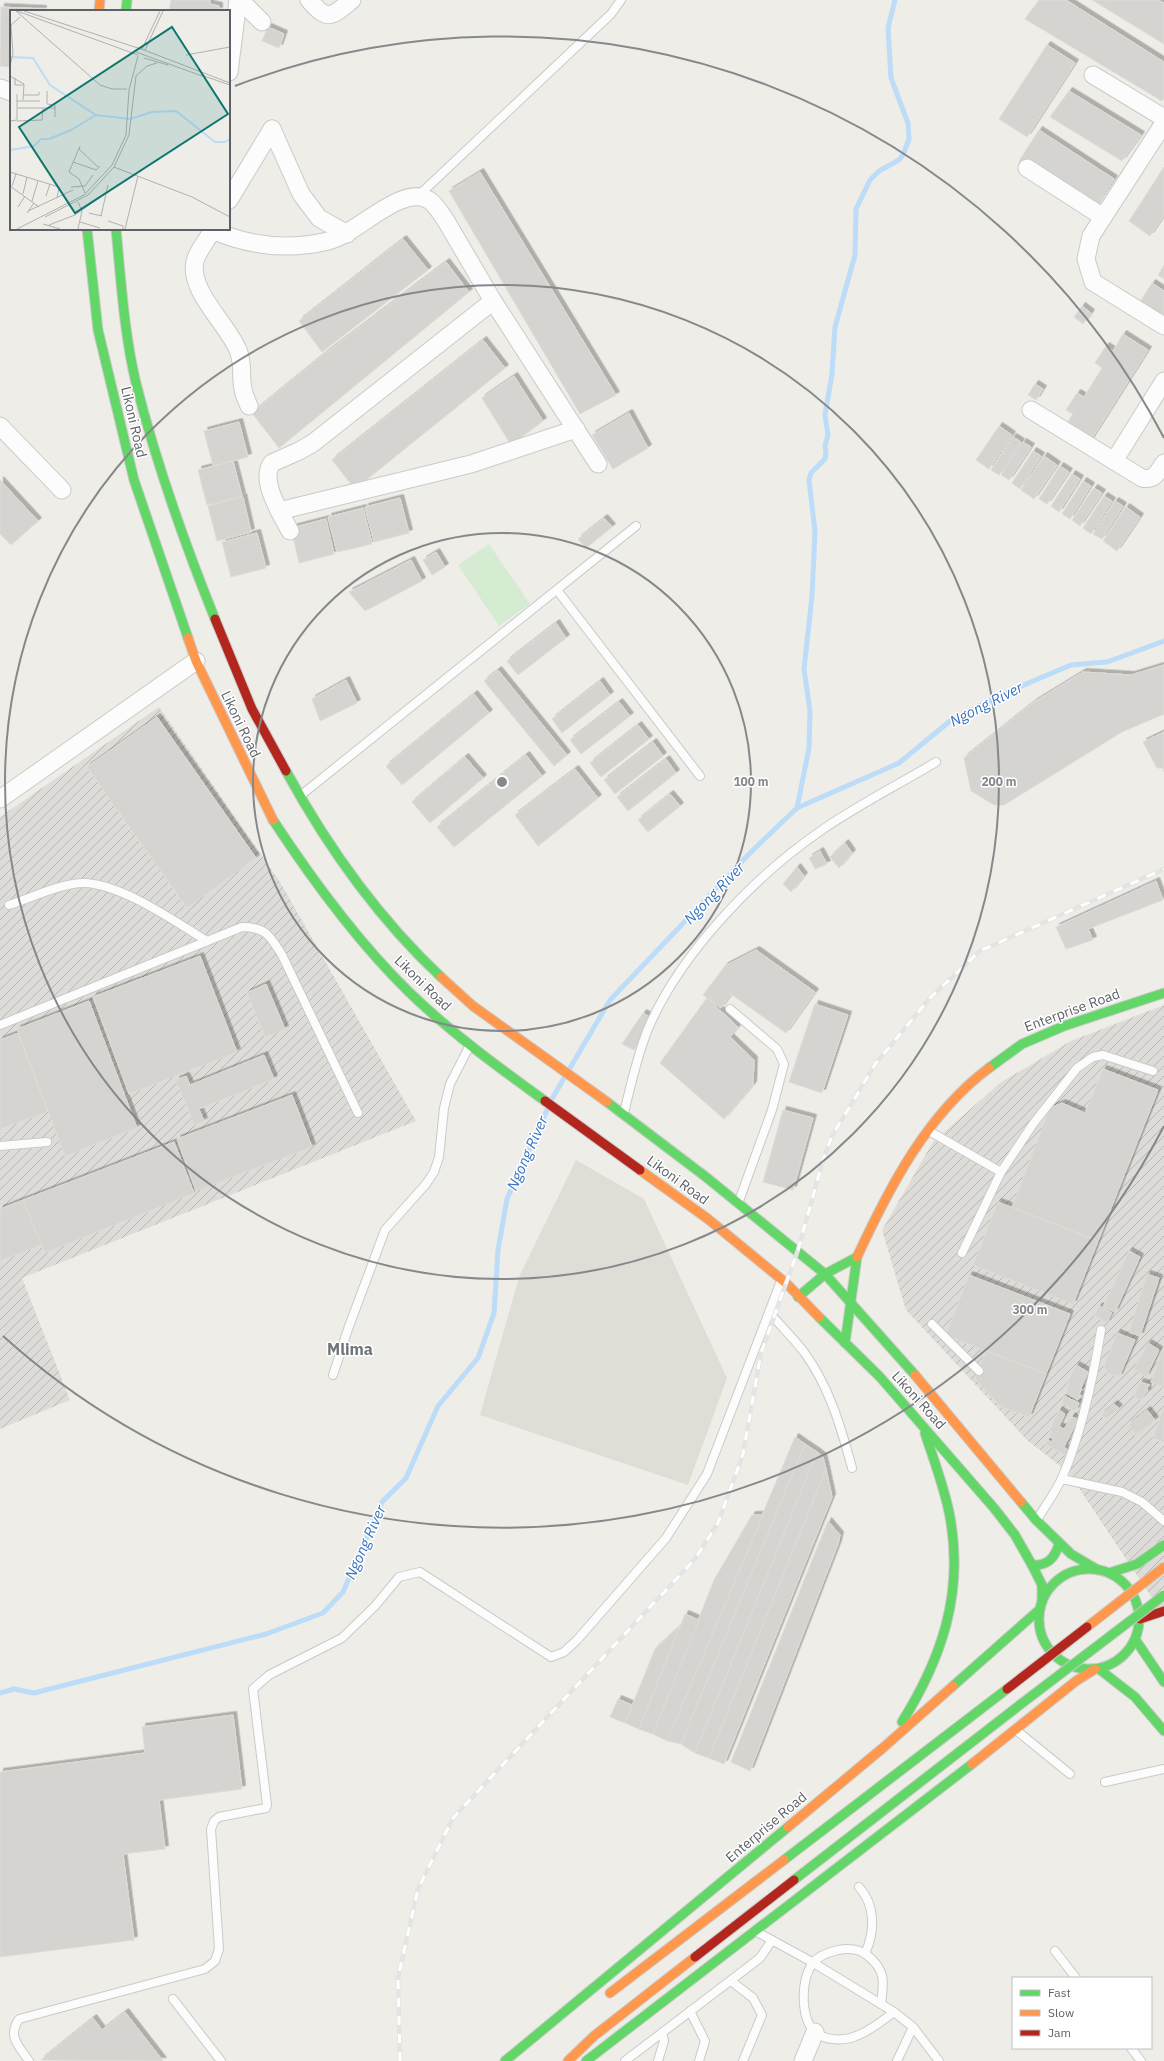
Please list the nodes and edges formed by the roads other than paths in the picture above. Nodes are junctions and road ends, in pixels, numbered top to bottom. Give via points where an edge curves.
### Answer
1 (100, 0) edge
2 (127, 0) edge
3 (239, 0) edge
4 (309, 0) edge
5 (352, 0) edge
6 (621, 0) edge
7 (99, 10) edge
8 (126, 10) edge
9 (262, 22) dead end
10 (230, 65) edge
11 (1093, 75) dead end
12 (0, 88) edge
13 (10, 92) edge
14 (1164, 118) edge
15 (1164, 123) edge
16 (1027, 168) dead end
17 (417, 196) junction
18 (230, 198) edge
19 (1103, 217) junction
20 (87, 230) edge
21 (116, 230) edge
22 (211, 230) edge
23 (214, 230) edge
24 (347, 234) junction
25 (493, 301) junction
26 (1164, 326) edge
27 (1163, 385) edge
28 (249, 406) dead end
29 (1031, 410) dead end
30 (0, 426) edge
31 (576, 429) junction
32 (1114, 461) junction
33 (1164, 463) edge
34 (598, 464) dead end
35 (62, 490) dead end
36 (279, 511) junction
37 (636, 526) dead end
38 (290, 531) dead end
39 (557, 590) junction
40 (196, 661) junction
41 (936, 762) dead end
42 (700, 776) dead end
43 (300, 796) junction
44 (0, 799) edge
45 (9, 906) dead end
46 (208, 941) junction
47 (1164, 993) edge
48 (730, 1009) dead end
49 (0, 1025) edge
50 (470, 1045) junction
51 (1153, 1071) dead end
52 (358, 1113) dead end
53 (624, 1114) junction
54 (928, 1130) junction
55 (47, 1142) dead end
56 (0, 1146) edge
57 (1001, 1172) junction
58 (738, 1203) junction
59 (962, 1253) dead end
60 (857, 1257) junction
61 (825, 1274) junction
62 (782, 1280) junction
63 (798, 1297) junction
64 (850, 1301) junction
65 (769, 1312) junction
66 (932, 1324) dead end
67 (1102, 1330) dead end
68 (845, 1343) junction
69 (979, 1371) dead end
70 (333, 1375) dead end
71 (922, 1424) junction
72 (852, 1468) dead end
73 (1062, 1479) junction
74 (1036, 1520) junction
75 (1164, 1521) edge
76 (1059, 1544) junction
77 (1164, 1545) edge
78 (1032, 1565) junction
79 (1164, 1567) edge
80 (1098, 1570) junction
81 (1109, 1573) junction
82 (1164, 1595) edge
83 (1041, 1606) junction
84 (1164, 1611) edge
85 (1140, 1619) junction
86 (1135, 1639) junction
87 (1097, 1669) junction
88 (1164, 1682) edge
89 (1015, 1729) junction
90 (1164, 1731) edge
91 (884, 1747) junction
92 (1164, 1769) edge
93 (1070, 1774) dead end
94 (1105, 1782) dead end
95 (859, 1887) dead end
96 (756, 1931) junction
97 (772, 1940) junction
98 (1055, 1950) dead end
99 (865, 1954) junction
100 (812, 1962) junction
101 (1075, 1977) edge
102 (730, 1981) junction
103 (173, 1999) dead end
104 (602, 1999) dead end
105 (881, 2004) junction
106 (690, 2011) junction
107 (894, 2012) junction
108 (913, 2027) junction
109 (815, 2032) junction
110 (662, 2033) junction
111 (551, 2036) dead end
112 (1132, 2049) edge
113 (513, 2054) junction
114 (29, 2061) edge
115 (221, 2061) edge
116 (505, 2061) edge
117 (568, 2061) edge
118 (586, 2061) edge
119 (625, 2061) edge
120 (658, 2061) edge
121 (699, 2061) edge
122 (743, 2061) edge
123 (803, 2061) edge
124 (897, 2061) edge
125 (939, 2061) edge
126 (1141, 2061) edge

1 - 7 main road
2 - 8 main road
3 - 9 street
3 - 10 street
4 - 5 street via 320,13 327,15 336,12
6 - 17 lane via 611,14
11 - 14 street
12 - 13 street
15 - 19 street
16 - 19 street
17 - 24 street via 385,208
17 - 25 street via 438,208
18 - 24 street via 272,128 301,194 318,218
19 - 26 street via 1087,247 1086,260 1093,282
20 - 40 main road, Likoni Road via 98,330 134,480
21 - 43 main road, Likoni Road via 125,321 136,382 160,467 191,559 252,709
22 - 28 street via 196,258 195,276 198,287 238,349 243,364 243,390
23 - 24 street via 239,240 279,247 330,241
25 - 31 street
25 - 36 street via 313,442 272,462 267,480
27 - 32 street
29 - 32 street
30 - 35 street
31 - 34 street
31 - 36 street via 471,464
32 - 33 street via 1146,479 1155,476
36 - 38 street
37 - 39 lane
39 - 42 lane
39 - 43 lane
40 - 44 street
40 - 50 main road, Likoni Road via 270,816 302,864 344,921 408,991
41 - 53 lane via 820,831 779,861 746,893 693,954 663,999 648,1029 634,1069
43 - 53 main road, Likoni Road via 329,843 377,908 423,960 473,1006
45 - 46 lane via 62,887 86,883 131,896
46 - 49 lane
46 - 52 lane via 242,928 257,927 271,937 293,976
47 - 54 main road, Enterprise Road via 1064,1026 1022,1044 973,1080
48 - 58 lane via 778,1049 784,1064 772,1110
50 - 62 main road, Likoni Road via 708,1219
50 - 70 lane via 450,1084 444,1108 439,1157 434,1172 385,1230
51 - 57 lane via 1103,1055 1093,1057 1077,1068 1033,1124
53 - 58 main road, Likoni Road
54 - 57 lane
54 - 60 main road, Enterprise Road via 910,1156
55 - 56 lane
57 - 59 lane
58 - 61 main road, Likoni Road
60 - 61 main road
60 - 64 main road, Enterprise Road
61 - 63 main road
61 - 64 main road, Likoni Road
62 - 63 main road, Likoni Road
62 - 65 lane
63 - 68 main road, Likoni Road
64 - 68 main road, Enterprise Road
64 - 74 main road, Likoni Road via 893,1348
65 - 72 lane via 803,1351 822,1379 841,1424
65 - 114 lane via 707,1474 666,1538 564,1652 551,1657 420,1572 399,1577 375,1606 342,1638 269,1675 253,1689 267,1806 219,1817 211,1829 219,1949 215,1961 205,1969 19,2019 13,2027 14,2038
66 - 69 lane
67 - 73 lane via 1078,1432
68 - 71 main road, Likoni Road
71 - 78 main road, Likoni Road via 998,1513 1015,1535
71 - 91 main road via 942,1484 950,1518 954,1554 950,1619 926,1682 909,1712
73 - 74 lane
73 - 75 lane via 1122,1492 1142,1502
74 - 76 main road, Likoni Road
76 - 78 main road via 1057,1552 1050,1560 1038,1566
76 - 80 main road, Likoni Road
77 - 81 main road via 1137,1564
78 - 83 main road, Likoni Road via 1042,1585
79 - 104 main road, bridge
80 - 81 main road
80 - 83 main road via 1084,1569 1071,1573 1054,1585
81 - 85 main road via 1128,1586 1134,1596
82 - 117 main road, bridge via 594,2036
83 - 87 main road via 1039,1625 1052,1653 1064,1663 1079,1669
83 - 91 main road, Enterprise Road
84 - 85 main road
85 - 86 main road
86 - 87 main road via 1123,1656 1114,1663
86 - 88 main road
87 - 89 main road via 1076,1681
87 - 90 main road via 1116,1679 1133,1693
89 - 93 lane
89 - 96 main road via 944,1787
91 - 113 main road, Enterprise Road
92 - 94 lane
95 - 99 lane via 867,1895 873,1922
96 - 97 lane
96 - 118 main road
97 - 100 lane
97 - 102 lane via 760,1958
98 - 101 lane
99 - 100 lane via 847,1948
99 - 105 lane via 881,1971 884,1981
100 - 105 lane
100 - 109 lane via 805,1979 804,1995 806,2016
102 - 106 lane
102 - 122 lane via 753,1998 762,2015
103 - 115 lane
105 - 107 lane
106 - 110 lane
106 - 121 lane via 705,2040
107 - 108 lane
107 - 109 lane via 856,2037 830,2038
108 - 124 lane
108 - 125 lane
109 - 123 street
110 - 119 lane
110 - 120 lane via 664,2041
111 - 113 main road
112 - 126 lane
113 - 116 main road, Enterprise Road

